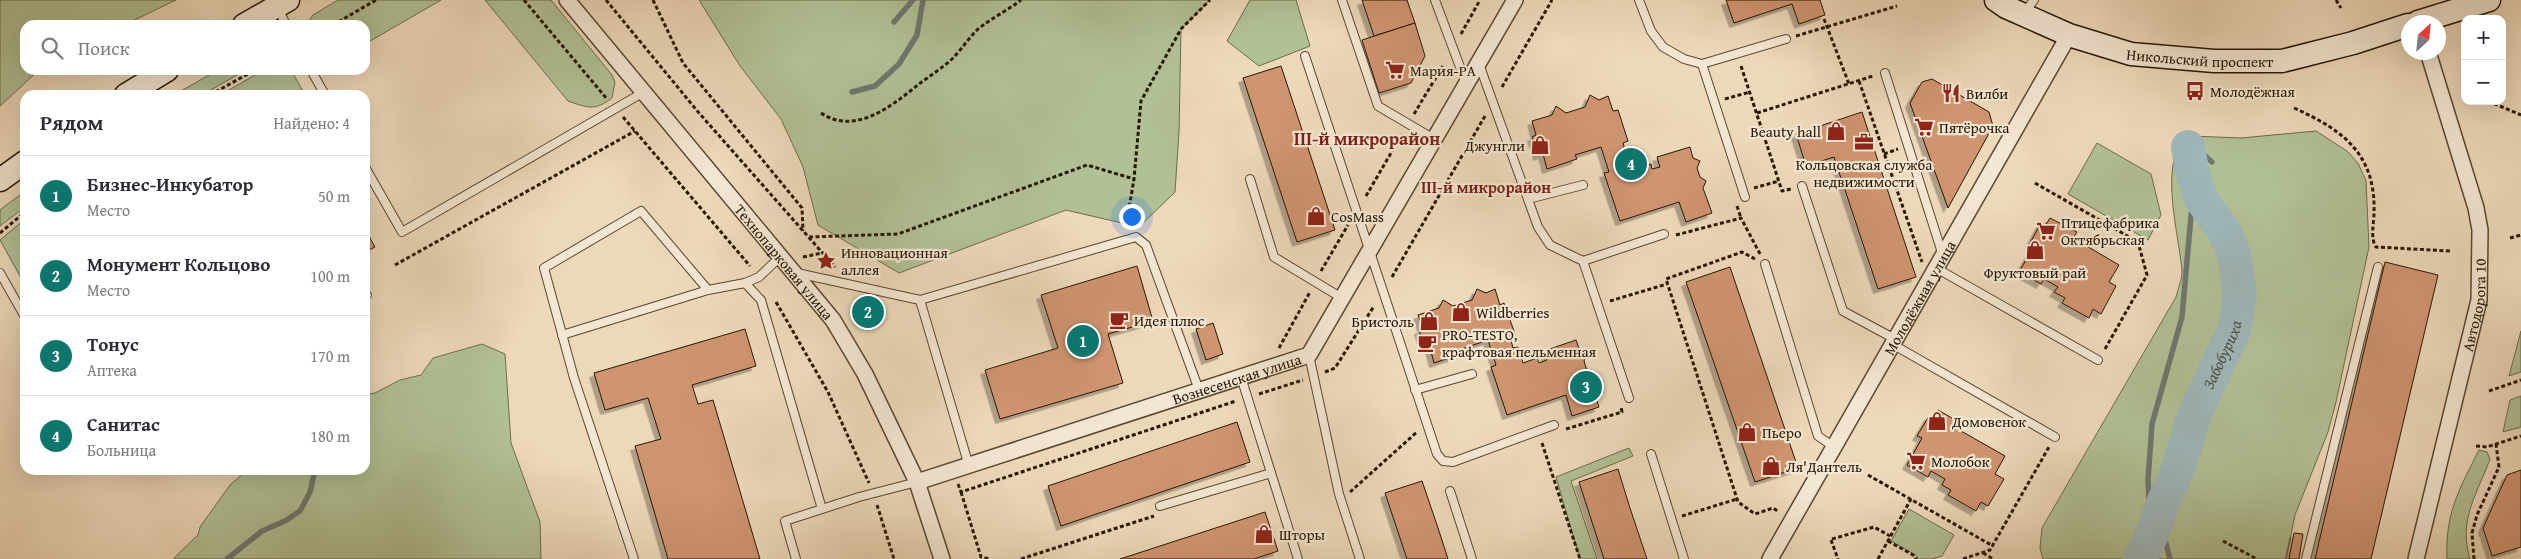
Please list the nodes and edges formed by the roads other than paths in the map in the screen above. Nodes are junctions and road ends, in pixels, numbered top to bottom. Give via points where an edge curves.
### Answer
1 (567, 0) edge
2 (1342, 0) edge
3 (1435, 0) edge
4 (1515, 0) edge
5 (1640, 0) edge
6 (1996, 0) edge
7 (2489, 0) edge
8 (2028, 7) edge
9 (284, 10) edge
10 (2441, 15) edge
11 (257, 20) edge
12 (2401, 28) edge
13 (2069, 35) junction
14 (1786, 40) road end
15 (1305, 56) dead end
16 (2430, 60) edge
17 (1479, 64) junction
18 (1702, 64) junction
19 (1885, 73) road end
20 (159, 75) edge
21 (314, 75) edge
22 (1467, 85) junction
23 (134, 90) edge
24 (322, 90) edge
25 (644, 92) junction
26 (1434, 139) junction
27 (20, 166) edge
28 (370, 176) edge
29 (1250, 179) dead end
30 (0, 180) edge
31 (1582, 185) dead end
32 (1802, 186) road end
33 (1745, 197) dead end
34 (1528, 199) junction
35 (1664, 234) road end
36 (1369, 252) junction
37 (780, 256) junction
38 (1583, 261) junction
39 (1939, 262) junction
40 (1765, 264) road end
41 (2378, 267) dead end
42 (795, 272) junction
43 (0, 273) edge
44 (745, 283) junction
45 (708, 290) junction
46 (1342, 298) junction
47 (920, 300) junction
48 (20, 308) edge
49 (562, 335) junction
50 (1894, 342) junction
51 (1309, 356) junction
52 (2098, 360) road end
53 (1472, 374) dead end
54 (1241, 377) junction
55 (1199, 390) junction
56 (1414, 390) junction
57 (1629, 398) road end
58 (1554, 425) road end
59 (2055, 437) road end
60 (1834, 446) junction
61 (1651, 454) dead end
62 (964, 467) junction
63 (1271, 473) junction
64 (917, 482) junction
65 (1450, 491) dead end
66 (1160, 506) road end
67 (822, 509) junction
68 (634, 559) edge
69 (796, 559) edge
70 (942, 559) edge
71 (1298, 559) edge
72 (1360, 559) edge
73 (1472, 559) edge
74 (1684, 559) edge
75 (1770, 559) edge
76 (2306, 559) edge
77 (2416, 559) edge

1 - 25 street, Технопарковая улица
2 - 26 lane via 1378,106
3 - 22 lane
4 - 17 street, Вознесенская улица
5 - 18 lane via 1651,31 1663,47 1684,59
6 - 8 main road, Никольский проспект
7 - 10 main road
8 - 13 main road, Никольский проспект
9 - 11 main road
12 - 13 main road, Никольский проспект via 2282,61 2214,61 2132,54
13 - 39 street, Молодёжная улица
14 - 18 lane
15 - 36 lane
16 - 77 street, Автодорога 10 via 2476,208 2481,260 2479,300
17 - 22 street, Вознесенская улица
17 - 34 lane
18 - 33 lane
19 - 39 lane
20 - 23 main road
21 - 24 lane
22 - 26 street, Вознесенская улица
25 - 28 lane via 402,232
25 - 37 street, Технопарковая улица
26 - 36 street, Вознесенская улица
27 - 30 main road
29 - 46 lane via 1274,257
31 - 34 lane
32 - 50 lane via 1843,311
34 - 38 lane via 1538,227 1550,245
35 - 38 lane
36 - 46 street, Вознесенская улица
36 - 56 lane
37 - 42 street, Технопарковая улица
37 - 44 lane via 759,277
38 - 57 lane
39 - 50 street, Молодёжная улица
39 - 52 lane
40 - 60 lane via 1818,436
41 - 76 lane
42 - 47 lane
42 - 64 street, Технопарковая улица via 834,320
43 - 48 lane
44 - 45 lane
44 - 67 lane via 761,300
45 - 49 lane
45 - 49 lane via 641,211 544,268
46 - 51 street, Вознесенская улица
47 - 55 lane via 1136,237 1146,245
47 - 62 lane
49 - 68 lane
50 - 59 lane
50 - 60 street, Молодёжная улица
51 - 54 street, Вознесенская улица
51 - 72 lane via 1341,500
53 - 56 lane
54 - 55 street, Вознесенская улица
54 - 63 lane
55 - 62 street, Вознесенская улица
56 - 58 lane via 1437,454 1443,461 1452,462
60 - 75 street, Молодёжная улица
61 - 74 lane
62 - 64 street, Вознесенская улица
63 - 66 lane
63 - 71 lane
64 - 67 lane
64 - 70 street, Технопарковая улица
65 - 73 lane
67 - 69 lane via 785,521

